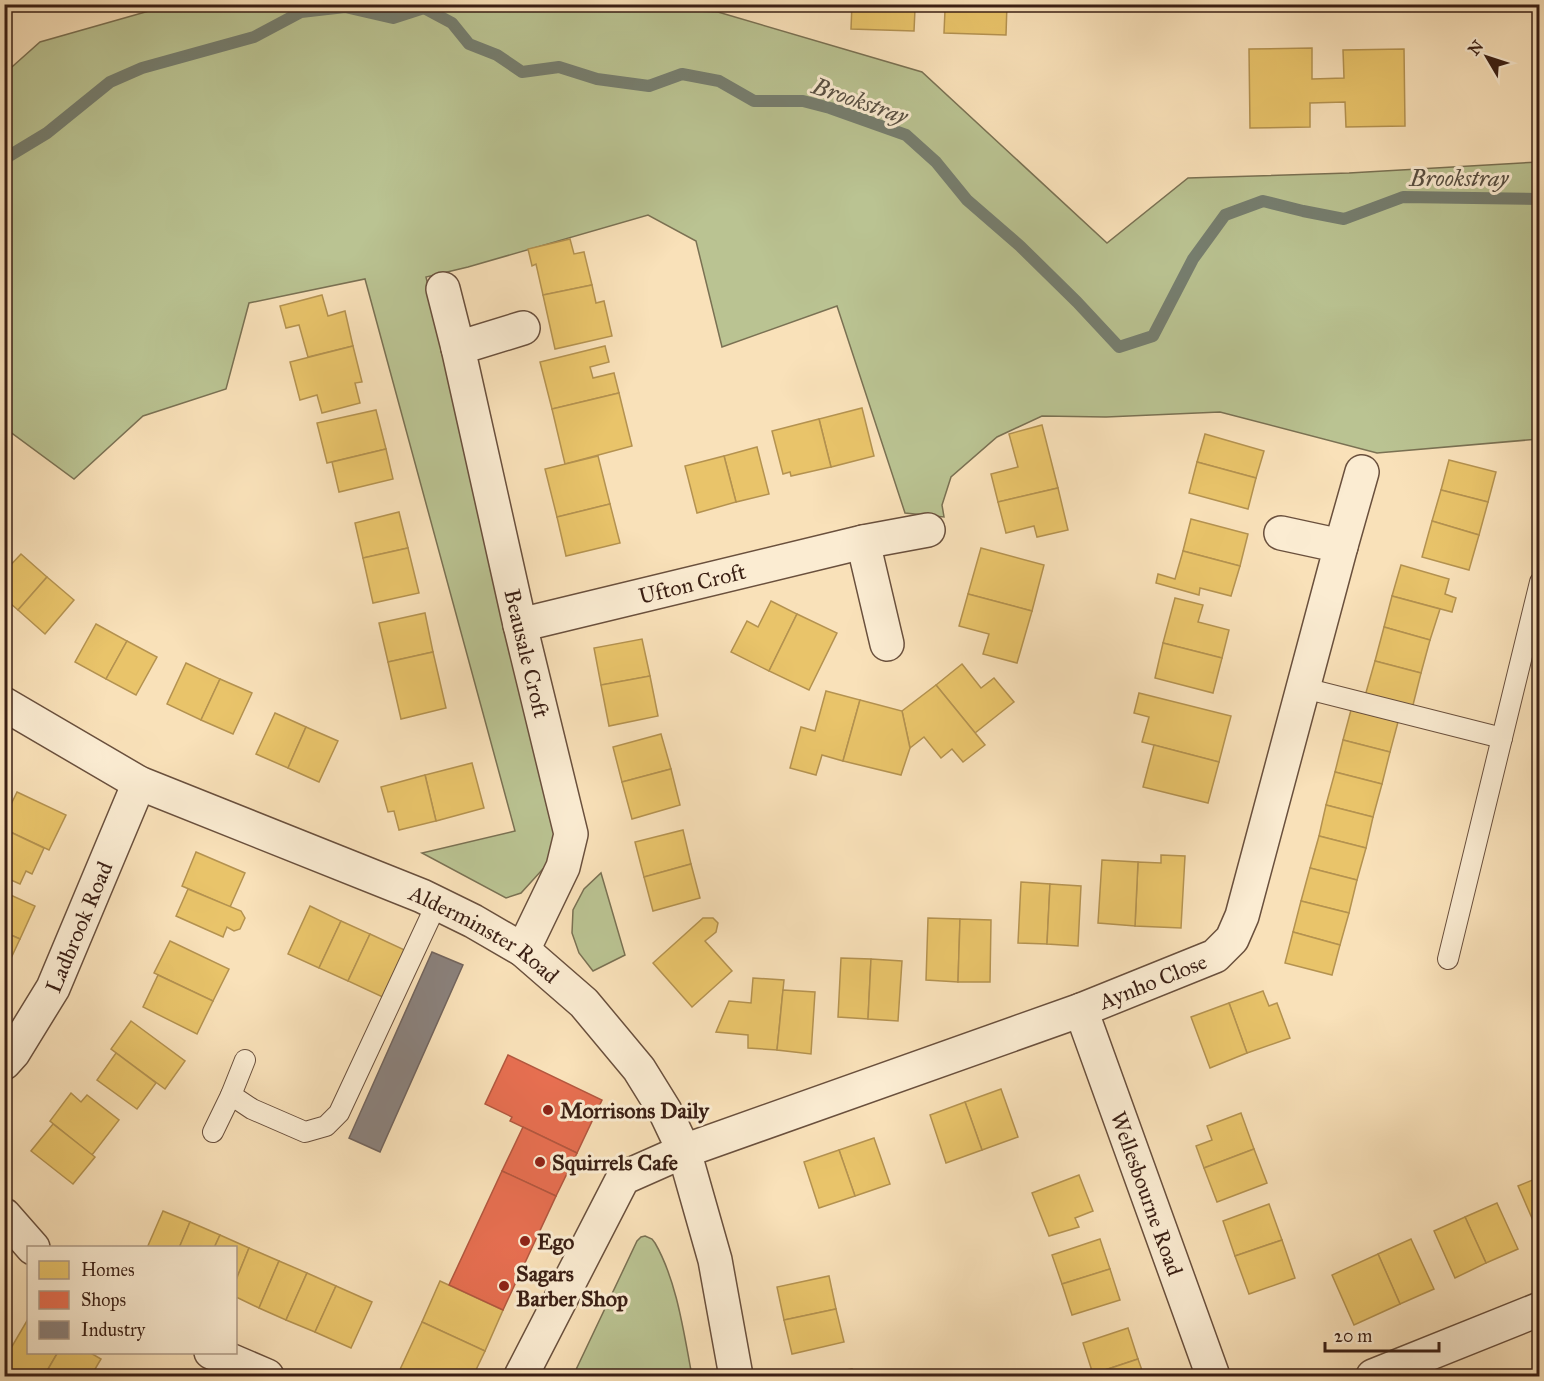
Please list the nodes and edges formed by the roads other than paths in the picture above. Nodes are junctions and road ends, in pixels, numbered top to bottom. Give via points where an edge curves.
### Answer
1 (443, 289) dead end
2 (523, 328) dead end
3 (458, 348) junction
4 (1362, 472) dead end
5 (928, 530) dead end
6 (1281, 532) dead end
7 (863, 542) junction
8 (1341, 546) junction
9 (1539, 582) edge
10 (520, 625) junction
11 (887, 644) dead end
12 (1304, 688) junction
13 (4, 704) edge
14 (1502, 738) junction
15 (139, 783) junction
16 (437, 903) junction
17 (523, 950) junction
18 (1448, 959) dead end
19 (1081, 1010) junction
20 (245, 1060) dead end
21 (4, 1063) edge
22 (231, 1095) junction
23 (213, 1132) dead end
24 (684, 1151) junction
25 (4, 1215) edge
26 (31, 1246) edge
27 (1537, 1316) edge
28 (213, 1354) edge
29 (267, 1377) edge
30 (521, 1377) edge
31 (736, 1377) edge
32 (1213, 1377) edge
33 (1373, 1377) edge

1 - 3 street, Beausale Croft
2 - 3 street
3 - 10 street, Beausale Croft
4 - 8 street, Aynho Close
5 - 7 street, Ufton Croft
6 - 8 street
7 - 10 street, Ufton Croft
7 - 11 street
8 - 12 street, Aynho Close
9 - 14 lane
10 - 17 street, Beausale Croft via 571,834 563,867
12 - 14 lane
12 - 19 street, Aynho Close via 1242,916 1232,939 1215,956
13 - 15 street, Alderminster Road
14 - 18 lane
15 - 16 street, Alderminster Road
15 - 21 street, Ladbrook Road via 53,988
16 - 17 street, Alderminster Road
16 - 22 lane via 339,1113 326,1126 305,1132 252,1109
17 - 24 street, Alderminster Road via 584,1003 633,1062 665,1111
19 - 24 street, Aynho Close
19 - 32 street, Wellesbourne Road
20 - 22 lane
22 - 23 lane
24 - 30 street, Aynho Close via 623,1178
24 - 31 street, Alderminster Road via 715,1260
25 - 26 street
27 - 33 street
28 - 29 street

